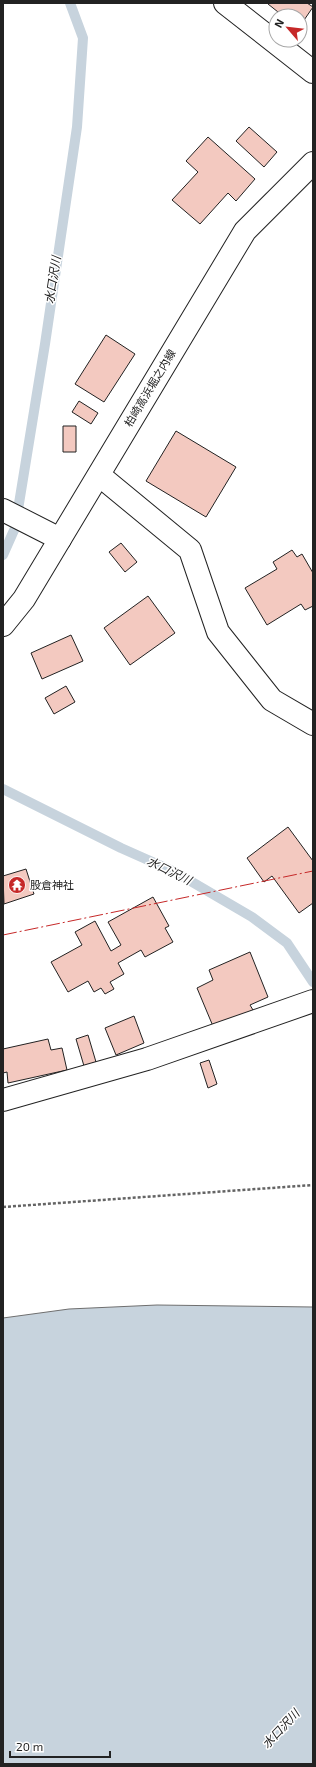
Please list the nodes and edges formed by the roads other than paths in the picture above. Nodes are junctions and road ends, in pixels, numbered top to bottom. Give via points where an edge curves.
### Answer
1 (225, 3) edge
2 (313, 72) edge
3 (313, 163) edge
4 (98, 475) junction
5 (3, 510) edge
6 (60, 539) junction
7 (3, 626) edge
8 (313, 724) edge
9 (313, 1001) edge
10 (3, 1100) edge

1 - 2 street
3 - 4 street, 柏崎高浜堀之内線 via 244,231
4 - 6 street, 柏崎高浜堀之内線
4 - 8 street via 190,550 218,632 272,700
5 - 6 street
6 - 7 street, 柏崎高浜堀之内線 via 24,599
9 - 10 street via 147,1059

